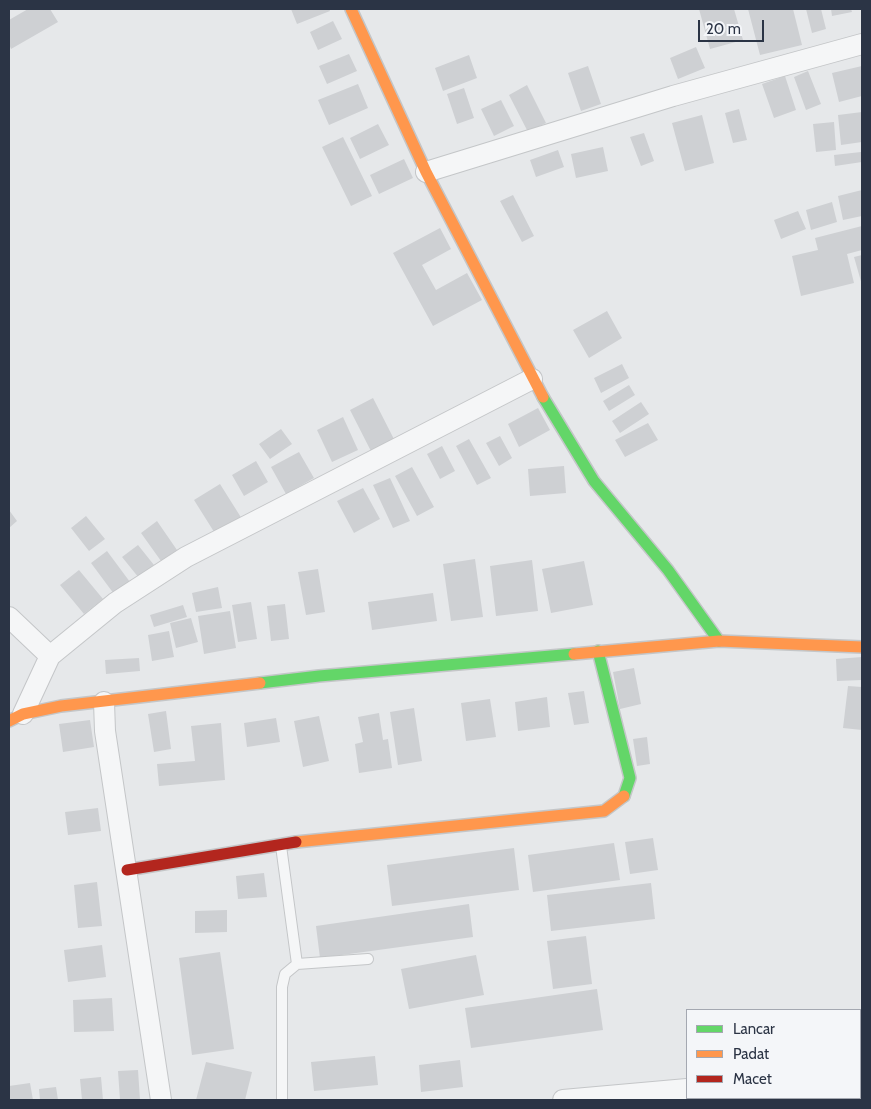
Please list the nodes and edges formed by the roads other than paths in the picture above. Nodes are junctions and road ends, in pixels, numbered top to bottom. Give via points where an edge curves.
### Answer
1 (351, 9) edge
2 (862, 44) edge
3 (426, 172) junction
4 (532, 379) junction
5 (9, 617) edge
6 (719, 641) junction
7 (862, 647) edge
8 (598, 651) junction
9 (50, 656) junction
10 (104, 702) junction
11 (16, 718) edge
12 (281, 844) junction
13 (126, 870) junction
14 (368, 958) dead end
15 (297, 964) junction
16 (686, 1089) edge
17 (161, 1100) edge
18 (282, 1100) edge
19 (563, 1100) edge

1 - 3 street
2 - 3 street via 673,96
3 - 4 street
4 - 6 street via 594,481 678,583
4 - 9 street via 186,557 115,603
5 - 9 street
6 - 7 street
6 - 8 street
8 - 10 street via 319,676
8 - 12 street via 630,778 623,798 604,810
9 - 11 street
10 - 11 street via 61,706
10 - 13 street via 105,731
12 - 13 street
12 - 15 lane
13 - 17 street
14 - 15 lane
15 - 18 lane via 285,974 282,987
16 - 19 street

